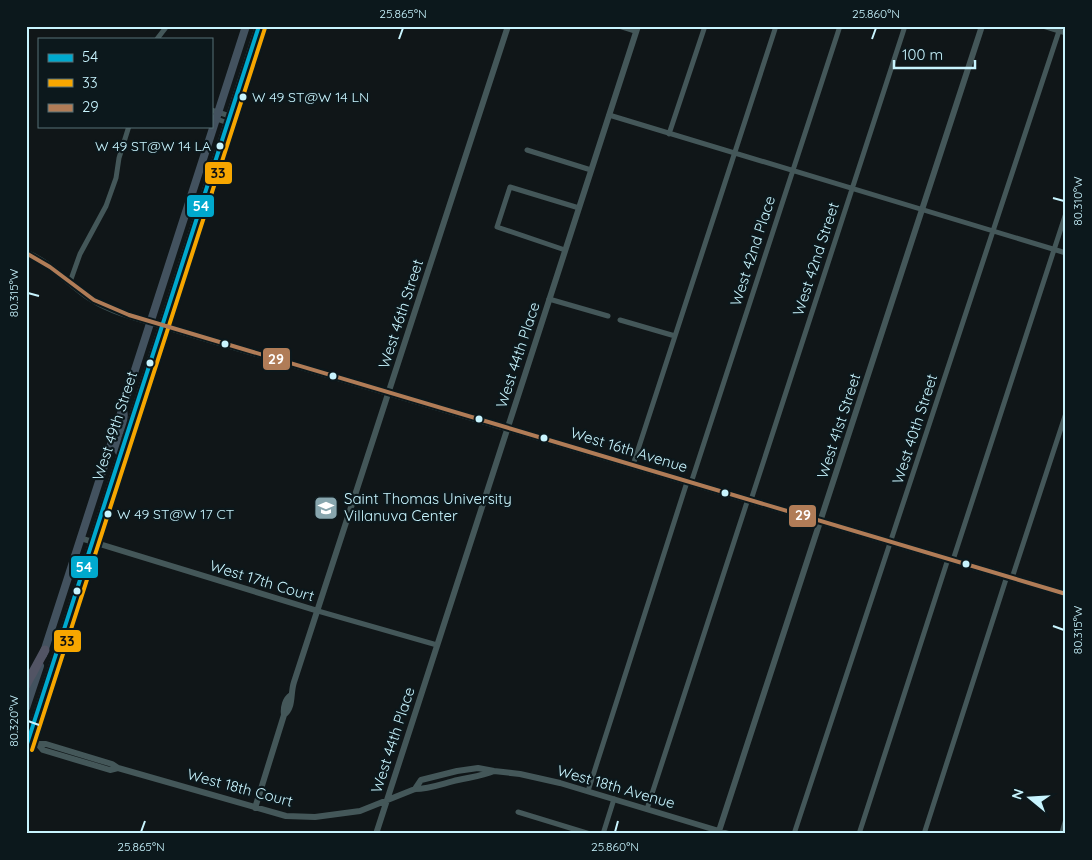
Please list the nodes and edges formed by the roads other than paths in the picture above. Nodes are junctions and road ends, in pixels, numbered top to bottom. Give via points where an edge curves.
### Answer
1 (167, 26) edge
2 (246, 26) edge
3 (259, 26) edge
4 (508, 26) edge
5 (620, 26) edge
6 (705, 26) edge
7 (776, 26) edge
8 (840, 26) edge
9 (905, 26) edge
10 (982, 26) edge
11 (1042, 26) edge
12 (637, 29) edge
13 (1059, 31) junction
14 (1066, 33) edge
15 (159, 38) edge
16 (214, 114) edge
17 (609, 116) junction
18 (229, 120) junction
19 (128, 128) edge
20 (210, 128) edge
21 (669, 134) junction
22 (527, 150) dead end
23 (734, 153) junction
24 (591, 170) junction
25 (792, 171) junction
26 (852, 188) junction
27 (579, 208) junction
28 (922, 210) junction
29 (1066, 213) edge
30 (993, 232) junction
31 (565, 250) junction
32 (1054, 250) junction
33 (26, 252) edge
34 (1066, 253) edge
35 (70, 282) junction
36 (549, 299) junction
37 (608, 316) dead end
38 (620, 320) dead end
39 (150, 322) junction
40 (162, 326) junction
41 (675, 336) junction
42 (388, 393) junction
43 (122, 406) junction
44 (1066, 413) edge
45 (507, 428) junction
46 (121, 454) junction
47 (633, 466) junction
48 (689, 482) junction
49 (749, 500) junction
50 (821, 521) junction
51 (80, 538) junction
52 (92, 542) junction
53 (890, 542) junction
54 (951, 560) junction
55 (1010, 577) junction
56 (1066, 594) edge
57 (318, 611) junction
58 (437, 645) junction
59 (45, 650) junction
60 (26, 685) edge
61 (26, 708) edge
62 (27, 743) edge
63 (588, 792) junction
64 (386, 800) junction
65 (614, 800) junction
66 (255, 808) junction
67 (647, 809) junction
68 (518, 812) dead end
69 (1066, 821) edge
70 (719, 832) edge
71 (376, 834) edge
72 (590, 834) edge
73 (603, 834) edge
74 (729, 834) edge
75 (794, 834) edge
76 (859, 834) edge
77 (924, 834) edge
78 (1062, 834) edge

1 - 15 street
2 - 16 main road, West 49th Street
3 - 18 main road, West 49th Street
4 - 42 street, West 46th Street
5 - 12 street
6 - 21 street
7 - 23 street
8 - 25 street, West 42nd Place
9 - 26 street, West 42nd Street
10 - 28 street, West 41st Street
11 - 13 street
12 - 17 street, West 44th Place
13 - 14 street
13 - 30 street, West 40th Street
16 - 18 street
17 - 21 street
17 - 24 street, West 44th Place
18 - 40 main road, West 49th Street
19 - 35 street via 106,206 80,254
20 - 39 main road, West 49th Street
21 - 23 street
22 - 24 street
23 - 25 street
23 - 41 street
24 - 27 street, West 44th Place
25 - 26 street
25 - 48 street, West 42nd Place
26 - 28 street
26 - 49 street, West 42nd Street
27 - 31 street, West 44th Place
27 - 31 street via 510,186 496,227
28 - 30 street
28 - 50 street, West 41st Street
29 - 32 street
30 - 32 street
30 - 53 street, West 40th Street
31 - 36 street, West 44th Place
32 - 34 street
32 - 54 street
33 - 35 main road, West 16th Avenue via 50,264
35 - 39 main road, West 16th Avenue via 99,304
36 - 37 street
36 - 45 street, West 44th Place
38 - 41 street
39 - 40 main road, West 16th Avenue
39 - 43 main road, West 49th Street
40 - 42 main road, West 16th Avenue
40 - 46 main road, West 49th Street
41 - 47 street
42 - 45 main road, West 16th Avenue
42 - 57 street, West 46th Street
43 - 46 main road via 125,416 116,445
43 - 51 main road, West 49th Street
44 - 55 street
45 - 47 main road, West 16th Avenue
45 - 58 street, West 44th Place
46 - 52 main road, West 49th Street
47 - 48 main road, West 16th Avenue
48 - 49 main road, West 16th Avenue
48 - 63 street, West 42nd Place
49 - 50 main road, West 16th Avenue
49 - 67 street, West 42nd Street
50 - 53 main road, West 16th Avenue
50 - 70 street, West 41st Street
51 - 52 street, West 17th Court
51 - 59 main road, West 49th Street
52 - 57 street, West 17th Court
52 - 62 main road, West 49th Street
53 - 54 main road, West 16th Avenue
53 - 75 street, West 40th Street
54 - 55 main road, West 16th Avenue
54 - 76 street
55 - 56 main road, West 16th Avenue
55 - 77 street
57 - 58 street, West 17th Court
57 - 66 street, West 46th Street via 291,695 283,710
58 - 64 street, West 44th Place
59 - 60 highway
59 - 61 main road, West 49th Street
62 - 66 street, West 18th Court via 46,744
63 - 64 street, West 18th Avenue via 520,774 494,771 415,789
63 - 65 street, West 18th Avenue
64 - 66 street, West 18th Court via 360,811 315,817 286,816
64 - 71 street, West 44th Place
65 - 67 street, West 18th Avenue
65 - 73 street
67 - 70 street, West 18th Avenue
68 - 72 street
69 - 78 street
70 - 74 street, West 18th Avenue

